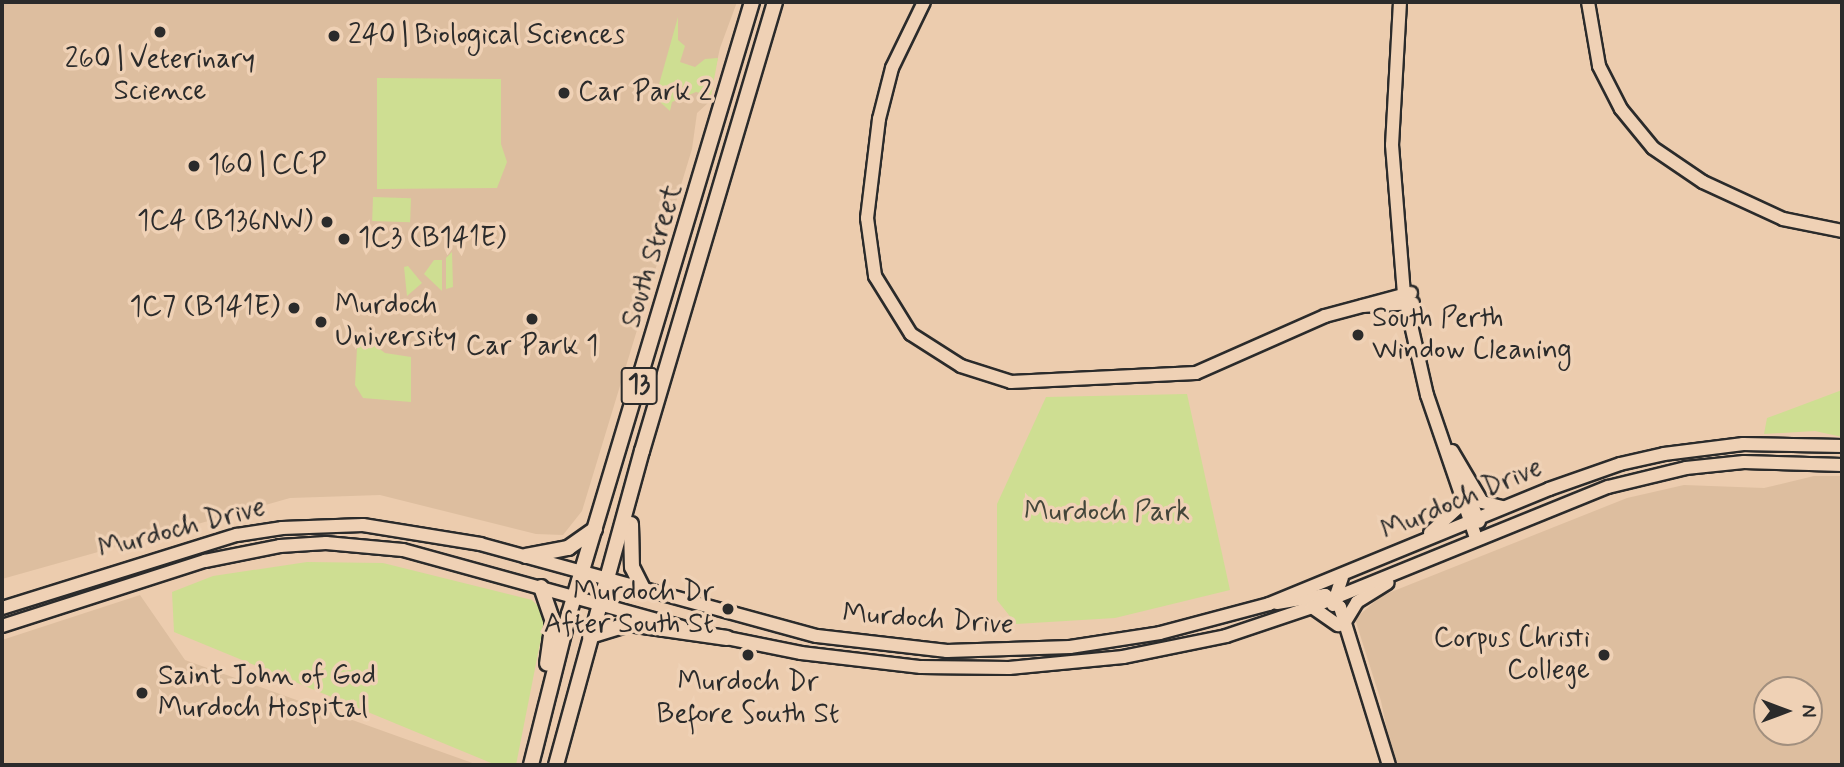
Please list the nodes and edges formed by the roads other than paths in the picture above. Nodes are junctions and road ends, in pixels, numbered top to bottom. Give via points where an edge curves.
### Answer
1 (752, 2) edge
2 (775, 2) edge
3 (924, 2) edge
4 (1400, 2) edge
5 (1406, 2) edge
6 (1588, 2) edge
7 (1842, 232) edge
8 (1409, 298) junction
9 (1842, 446) edge
10 (642, 451) junction
11 (1452, 452) junction
12 (1842, 465) edge
13 (1462, 504) junction
14 (1509, 506) junction
15 (1474, 520) junction
16 (596, 528) junction
17 (1480, 536) junction
18 (526, 556) junction
19 (1374, 563) junction
20 (1410, 567) junction
21 (582, 572) junction
22 (1342, 577) junction
23 (607, 581) junction
24 (541, 587) junction
25 (644, 592) junction
26 (575, 597) junction
27 (1335, 599) junction
28 (600, 603) junction
29 (1269, 604) junction
30 (1312, 607) junction
31 (2, 608) edge
32 (18, 621) junction
33 (1342, 624) junction
34 (2, 626) edge
35 (2, 632) edge
36 (590, 636) junction
37 (727, 638) junction
38 (532, 760) edge
39 (556, 765) edge
40 (1383, 765) edge
41 (1390, 765) edge

1 - 16 highway, South Street / 13
2 - 10 highway, South Street / 13
3 - 8 main road via 888,81 878,118 867,218 875,276 911,334 961,366 1011,382 1196,373 1325,316
4 - 8 main road via 1392,145
5 - 8 main road via 1399,156
6 - 7 main road via 1604,77 1620,109 1653,148 1687,173 1773,215
8 - 11 main road
8 - 13 main road via 1427,395
9 - 14 main road, Murdoch Drive via 1743,444 1664,453 1582,477
10 - 23 highway, South Street / 13
10 - 25 highway via 640,488 628,544 635,578
11 - 14 main road via 1482,502 1496,508
11 - 15 main road
12 - 17 main road, Murdoch Drive via 1744,462 1686,468 1584,495
13 - 15 main road
13 - 19 main road via 1446,522
14 - 15 main road, Murdoch Drive
15 - 17 main road
15 - 19 main road, Murdoch Drive
16 - 18 highway via 579,544
16 - 21 highway, South Street / 13
17 - 20 main road, Murdoch Drive
18 - 21 main road, Murdoch Drive
18 - 31 main road, Murdoch Drive via 407,529 282,528 207,542
19 - 22 main road, Murdoch Drive
20 - 27 main road, Murdoch Drive
20 - 33 main road via 1357,602
21 - 23 main road, Murdoch Drive
21 - 26 highway, South Street / 13
22 - 27 main road
22 - 29 main road, Murdoch Drive
23 - 25 main road, Murdoch Drive
23 - 28 highway, South Street / 13
24 - 26 main road, Murdoch Drive
24 - 32 main road, Murdoch Drive via 403,550 326,543 280,546 205,561
24 - 38 highway via 548,596 553,629
25 - 29 main road, Murdoch Drive via 817,636 976,652 1117,641
26 - 28 main road, Murdoch Drive
26 - 38 highway, South Street / 13
27 - 29 main road via 1315,595
27 - 30 main road, Murdoch Drive
27 - 33 main road
28 - 36 highway, South Street / 13
28 - 37 main road, Murdoch Drive
30 - 33 main road
30 - 37 main road, Murdoch Drive via 1226,636 1157,651 1020,668 886,663
32 - 34 main road, Murdoch Drive
32 - 35 main road
33 - 40 main road
33 - 41 main road
36 - 37 highway via 629,625
36 - 39 highway, South Street / 13

